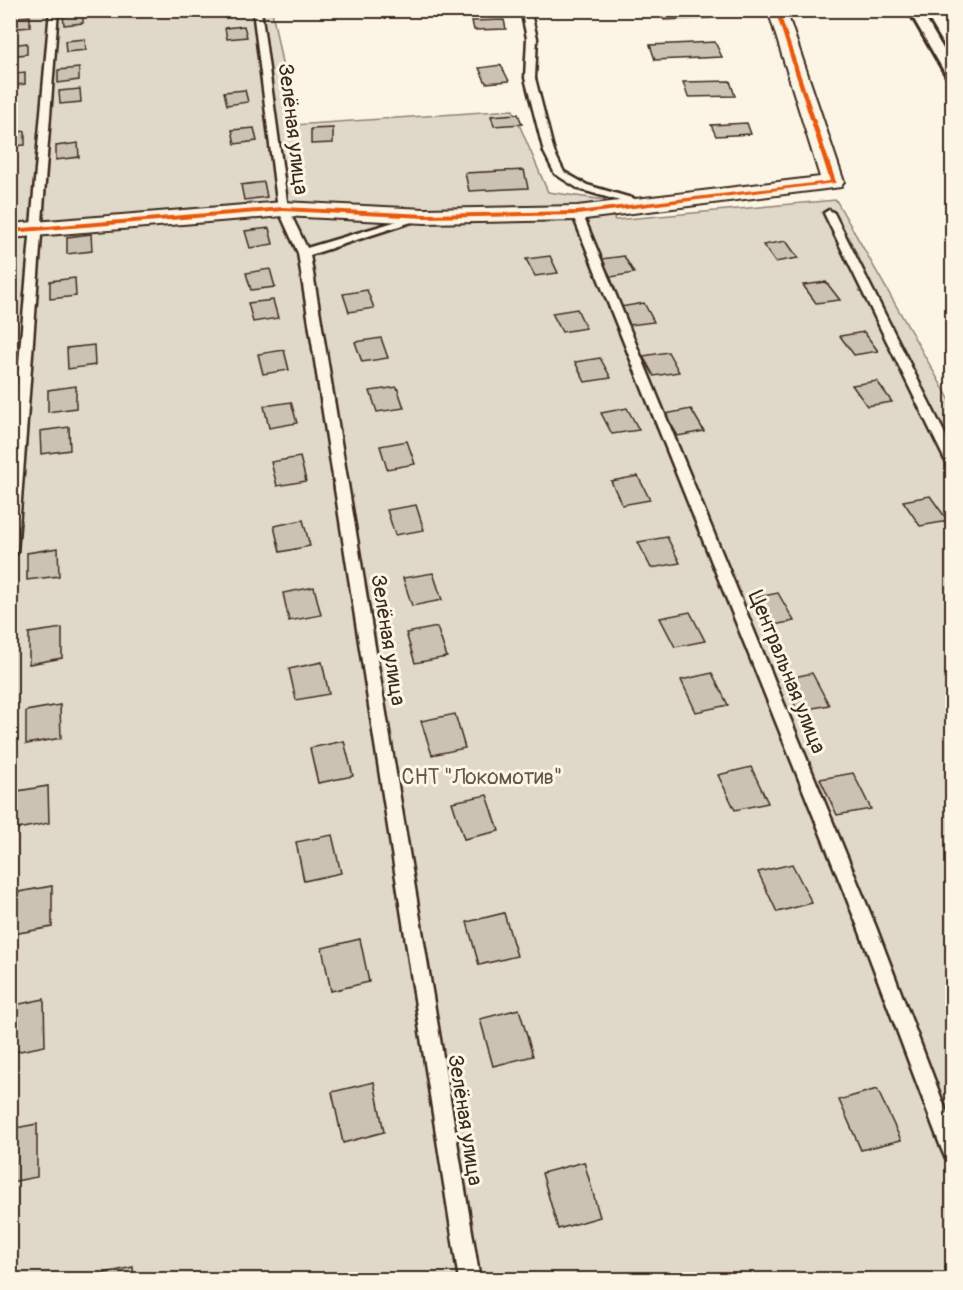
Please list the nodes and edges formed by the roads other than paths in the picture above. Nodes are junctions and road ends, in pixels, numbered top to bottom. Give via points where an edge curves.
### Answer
1 (54, 10) edge
2 (257, 10) edge
3 (525, 10) edge
4 (777, 10) edge
5 (641, 204) junction
6 (283, 209) junction
7 (577, 213) junction
8 (829, 213) dead end
9 (425, 216) junction
10 (36, 229) junction
11 (10, 231) edge
12 (304, 253) junction
13 (952, 460) edge
14 (10, 554) edge
15 (952, 1150) edge
16 (470, 1280) edge

1 - 10 lane
2 - 6 lane, Зелёная улица
3 - 5 lane via 532,38 530,78 549,152 560,174 583,187
4 - 5 street via 833,182
5 - 7 street
6 - 9 street
6 - 10 street
6 - 12 lane, Зелёная улица
7 - 9 street
7 - 15 lane, Центральная улица via 867,927
8 - 13 lane
9 - 12 lane
10 - 11 street
10 - 14 lane
12 - 16 lane, Зелёная улица

